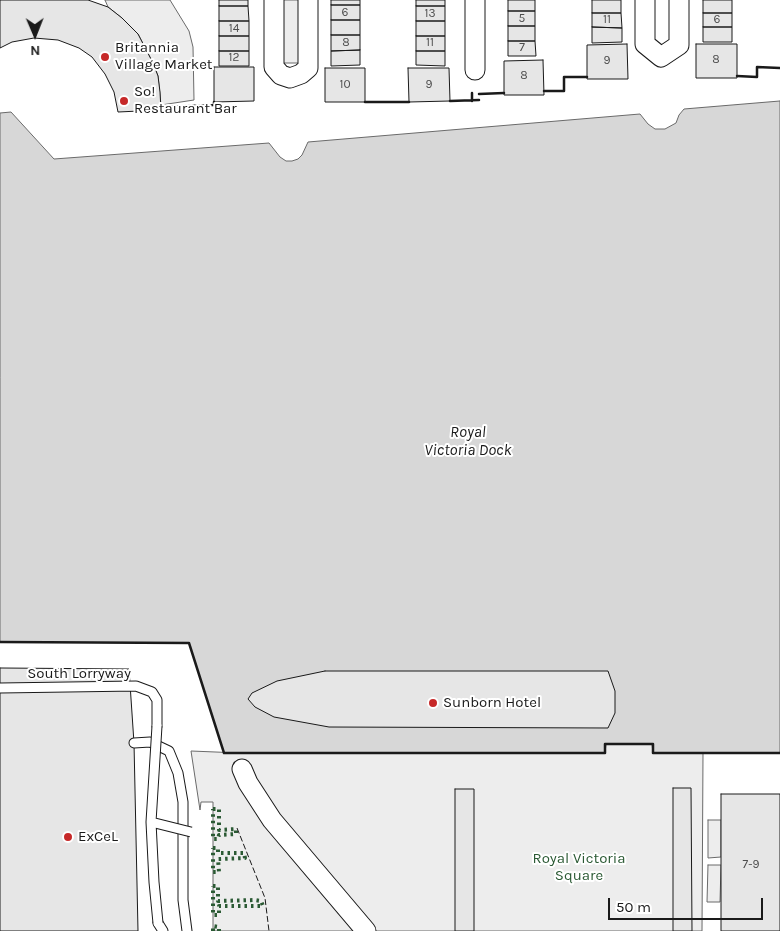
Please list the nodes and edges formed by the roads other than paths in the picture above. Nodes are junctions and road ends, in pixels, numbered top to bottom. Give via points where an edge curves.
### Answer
1 (274, 0) edge
2 (308, 0) edge
3 (476, 0) edge
4 (645, 0) edge
5 (679, 0) edge
6 (475, 70) dead end
7 (0, 688) edge
8 (134, 743) dead end
9 (242, 769) dead end
10 (151, 822) junction
11 (191, 832) dead end
12 (160, 928) edge
13 (187, 931) edge
14 (366, 931) edge

1 - 2 street via 274,67 281,75 290,78 308,68
3 - 6 street
4 - 5 street via 646,44 661,57 679,45
7 - 10 lane, South Lorryway, bridge via 136,686 152,692 157,700 157,726
8 - 13 lane via 150,742 169,751 178,773 183,802 183,900
9 - 14 street via 272,820
10 - 11 lane, bridge
10 - 12 lane, South Lorryway, bridge

